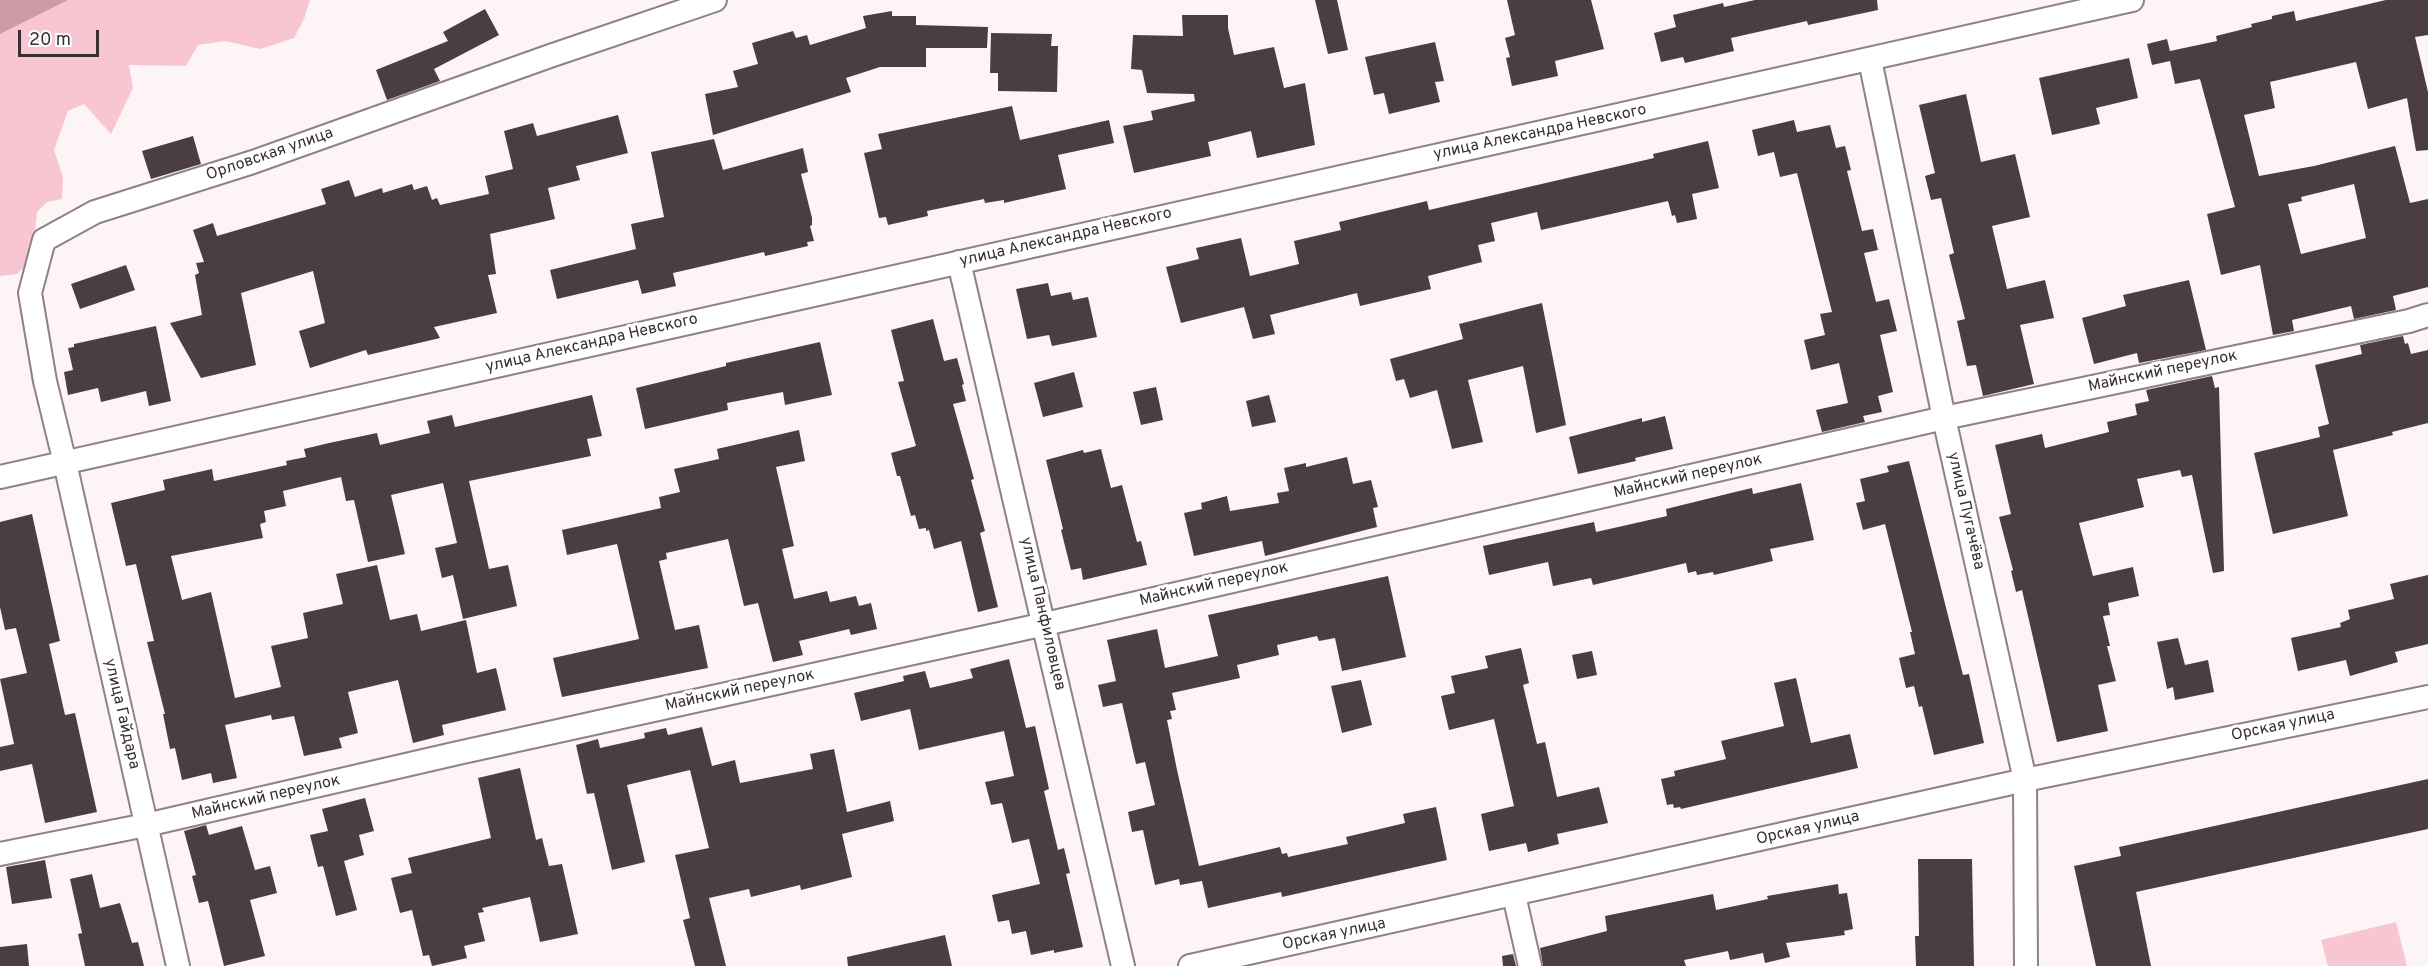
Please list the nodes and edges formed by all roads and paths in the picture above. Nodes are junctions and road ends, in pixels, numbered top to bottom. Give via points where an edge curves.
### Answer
1 (715, 0) edge
2 (2132, 0) edge
3 (1870, 60) junction
4 (959, 262) junction
5 (2428, 315) edge
6 (1944, 418) junction
7 (65, 463) junction
8 (0, 477) edge
9 (1045, 624) junction
10 (2428, 697) edge
11 (2025, 780) junction
12 (146, 825) junction
13 (0, 854) edge
14 (1514, 895) junction
15 (178, 966) edge
16 (1123, 966) edge
17 (1190, 966) edge
18 (1530, 966) edge
19 (2026, 966) edge

1 - 7 street, Орловская улица via 253,162 95,212 44,240 30,293 45,381
2 - 3 street, улица Александра Невского
3 - 4 street, улица Александра Невского
3 - 6 street, улица Пугачёва
4 - 7 street, улица Александра Невского
4 - 9 street, улица Панфиловцев
5 - 6 street, Майнский переулок
6 - 9 street, Майнский переулок
6 - 11 street, улица Пугачёва
7 - 8 street, улица Александра Невского
7 - 12 street, улица Гайдара
9 - 12 street, Майнский переулок
9 - 16 street, улица Панфиловцев
10 - 11 street, Орская улица
11 - 14 street, Орская улица
11 - 19 street, улица Пугачёва
12 - 13 street, Майнский переулок
12 - 15 street, улица Гайдара
14 - 17 street, Орская улица
14 - 18 street

